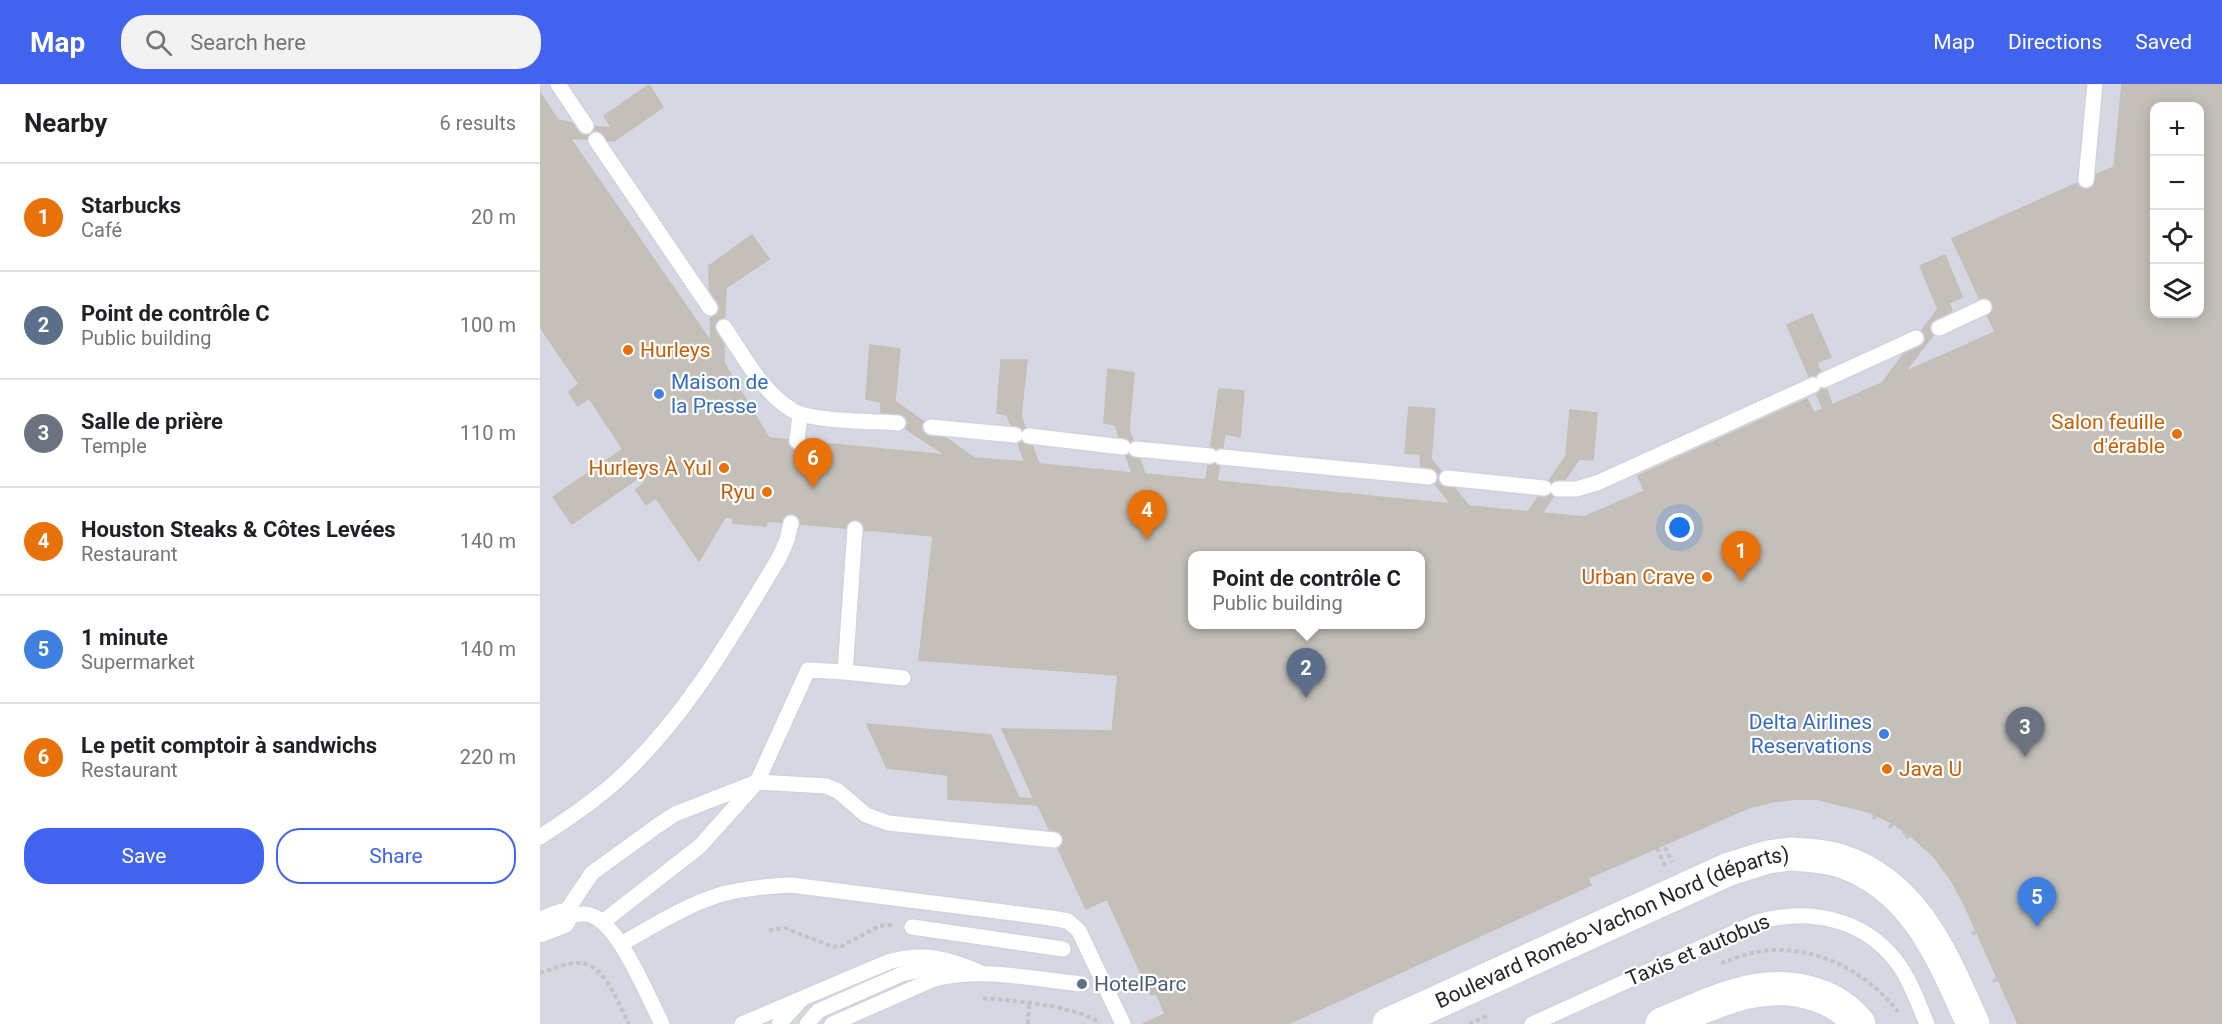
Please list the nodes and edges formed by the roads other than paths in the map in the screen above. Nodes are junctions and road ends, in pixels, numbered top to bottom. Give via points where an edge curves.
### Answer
1 (558, 84) edge
2 (2095, 84) edge
3 (586, 126) dead end
4 (596, 140) dead end
5 (2086, 180) dead end
6 (1984, 307) dead end
7 (710, 308) dead end
8 (724, 327) dead end
9 (1939, 328) dead end
10 (1916, 338) dead end
11 (800, 414) junction
12 (898, 423) dead end
13 (931, 427) dead end
14 (797, 441) dead end
15 (1429, 477) dead end
16 (1447, 478) dead end
17 (791, 523) dead end
18 (855, 529) dead end
19 (845, 672) junction
20 (903, 678) dead end
21 (757, 782) junction
22 (540, 836) edge
23 (1054, 840) dead end
24 (604, 921) junction
25 (551, 923) edge
26 (908, 926) road end
27 (621, 944) junction
28 (1063, 949) dead end
29 (982, 973) junction
30 (955, 976) junction
31 (1082, 984) dead end
32 (800, 1001) junction
33 (662, 1024) edge
34 (742, 1024) edge
35 (779, 1024) edge
36 (807, 1024) edge
37 (832, 1024) edge
38 (1123, 1024) edge
39 (1389, 1024) edge
40 (1532, 1024) edge
41 (1662, 1024) edge
42 (1859, 1024) edge
43 (1927, 1024) edge
44 (1973, 1024) edge

1 - 3 lane
2 - 5 lane
4 - 7 lane
6 - 9 lane
8 - 11 lane via 770,391
10 - 16 lane via 1597,483 1576,489 1551,489
11 - 12 lane
11 - 14 lane
13 - 15 lane
17 - 22 lane via 779,558 711,671 679,713 619,779
18 - 19 lane
19 - 20 lane
19 - 21 lane via 808,670
21 - 23 lane via 826,786 838,791 866,816 888,823
21 - 24 lane via 700,846
21 - 25 lane via 675,814 657,826 592,873
24 - 25 lane via 584,914
24 - 27 lane
26 - 28 lane
27 - 33 lane
27 - 38 lane via 724,894 769,886 791,885 1051,918 1068,921 1079,931
29 - 30 lane
29 - 31 lane
29 - 32 lane via 955,961 914,956 888,962
30 - 36 lane via 924,969 902,974 818,1011
30 - 37 lane via 934,979
32 - 34 lane
32 - 35 lane
39 - 44 street, Boulevard Roméo-Vachon Nord (départs), bridge via 1729,869 1768,856 1790,854 1845,863 1876,878 1896,894 1914,911 1937,946
40 - 43 lane, Taxis et autobus via 1757,922 1800,914 1839,921 1867,933 1896,961
41 - 42 street via 1754,989 1771,987 1824,998

